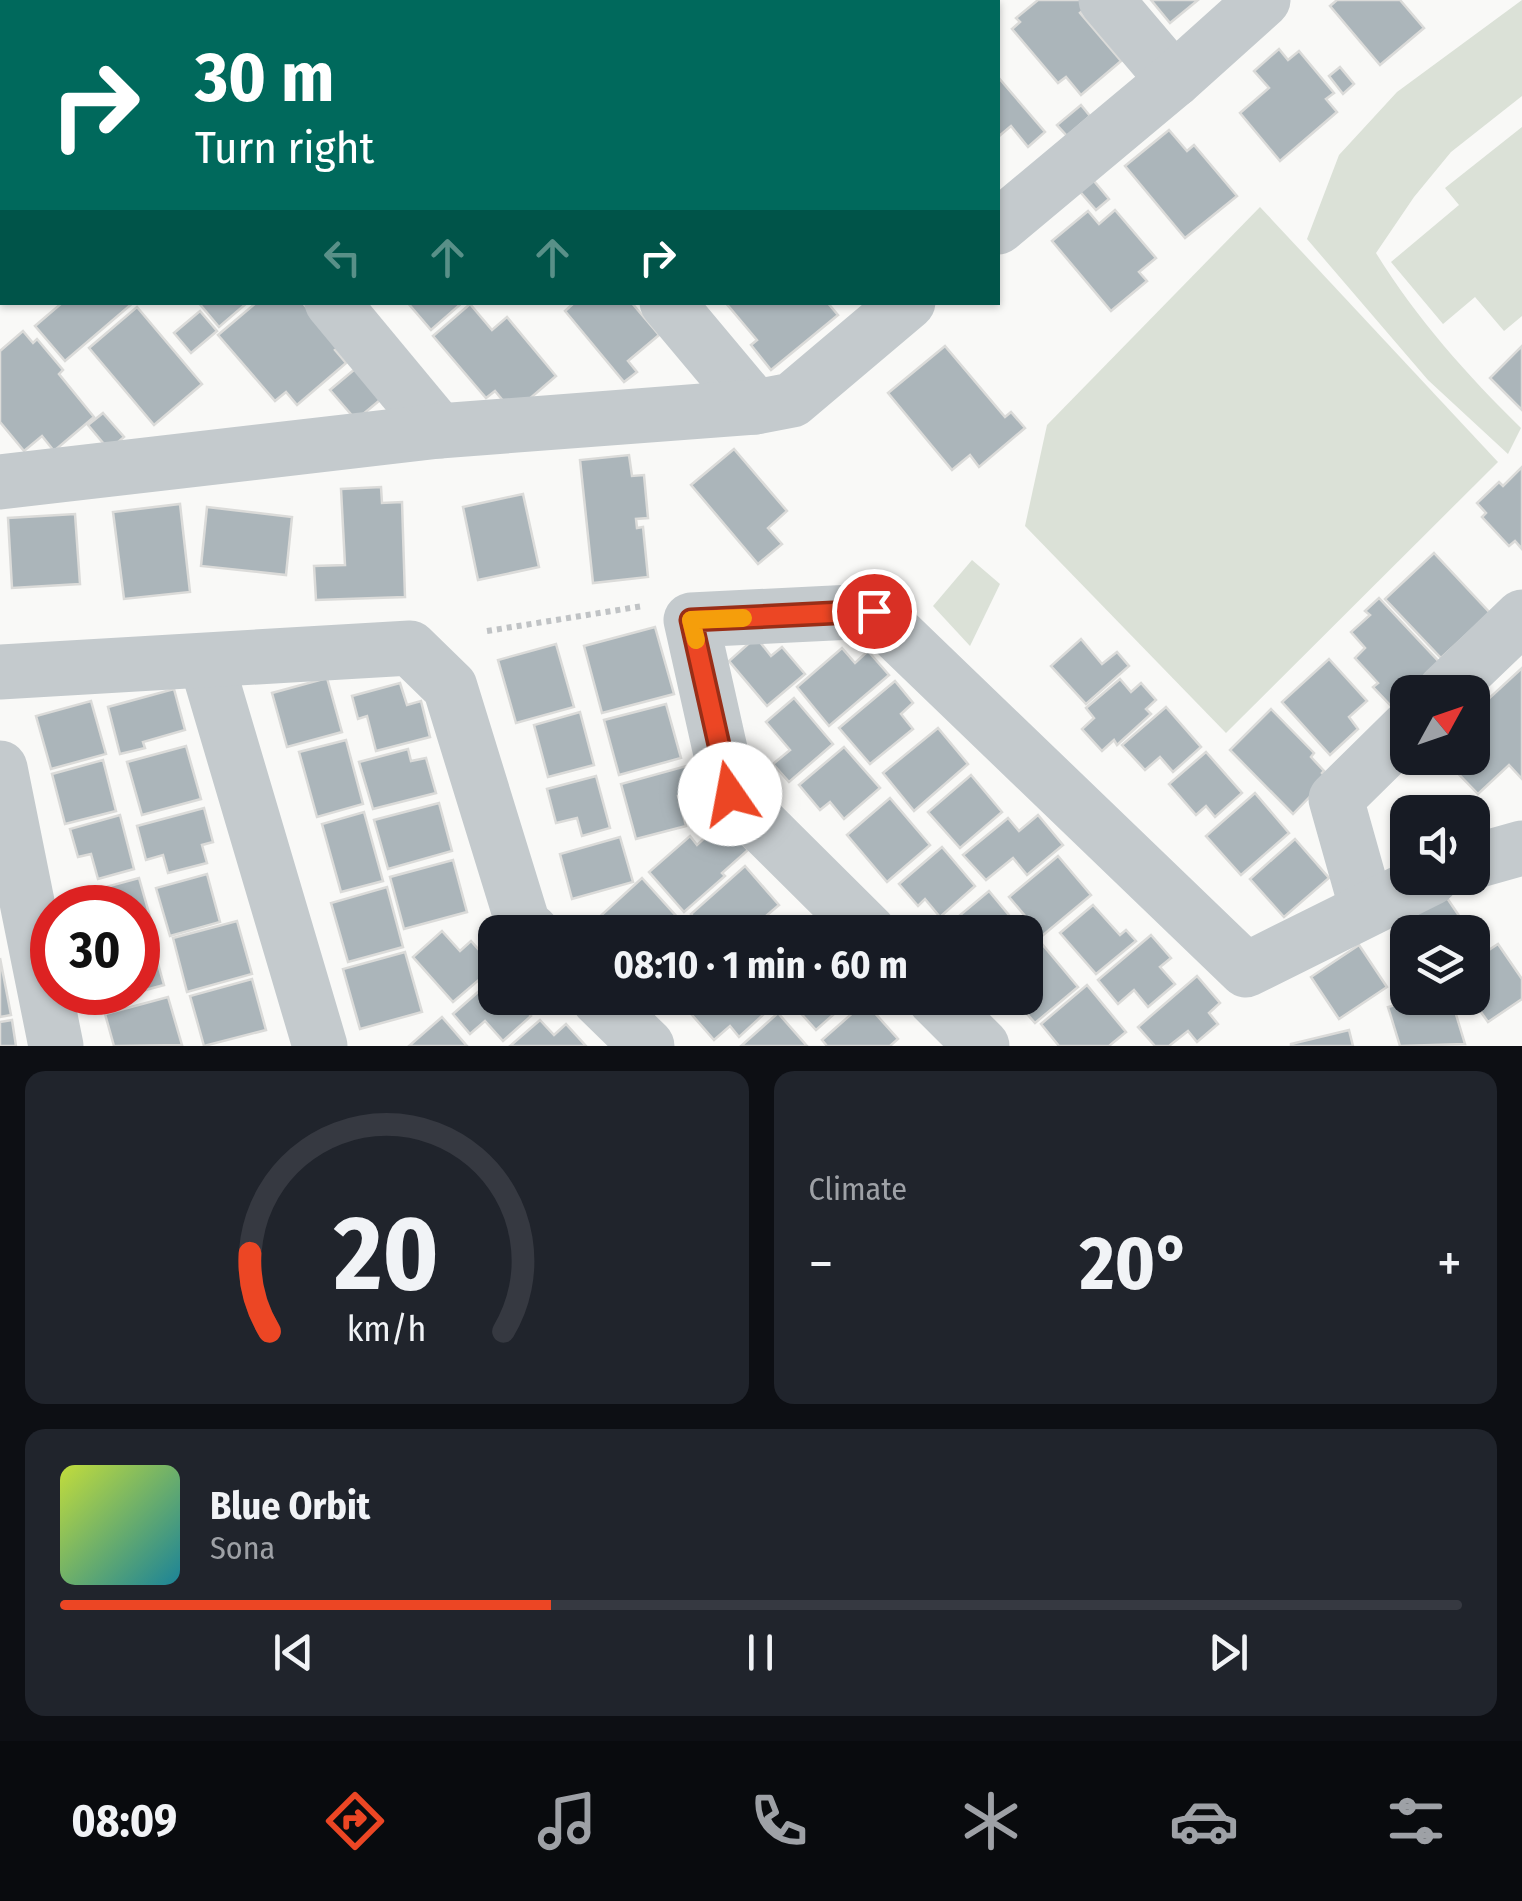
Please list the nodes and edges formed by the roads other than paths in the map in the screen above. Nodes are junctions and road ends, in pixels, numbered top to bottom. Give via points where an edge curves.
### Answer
1 (1106, 0) edge
2 (1263, 0) edge
3 (1174, 80) junction
4 (1000, 225) edge
5 (335, 305) edge
6 (670, 305) edge
7 (904, 305) edge
8 (755, 407) junction
9 (440, 431) junction
10 (0, 482) edge
11 (1522, 617) edge
12 (206, 662) junction
13 (0, 672) edge
14 (1462, 675) edge
15 (1390, 746) edge
16 (0, 768) edge
17 (1522, 848) edge
18 (1490, 857) edge
19 (1396, 895) edge
20 (1367, 909) junction
21 (520, 915) edge
22 (852, 915) edge
23 (615, 1015) edge
24 (951, 1015) edge
25 (56, 1046) edge
26 (320, 1046) edge
27 (647, 1046) edge
28 (982, 1046) edge

1 - 3 street
2 - 3 street
3 - 4 street
5 - 9 street
6 - 8 street
7 - 8 street via 792,400
8 - 9 street
9 - 10 street
11 - 14 street
12 - 13 street
12 - 21 street via 410,648 450,687
12 - 26 street
15 - 20 street via 1336,799
16 - 25 street
17 - 18 street
19 - 20 street
20 - 22 street via 1246,970 874,611 691,620 730,794
23 - 27 street
24 - 28 street

